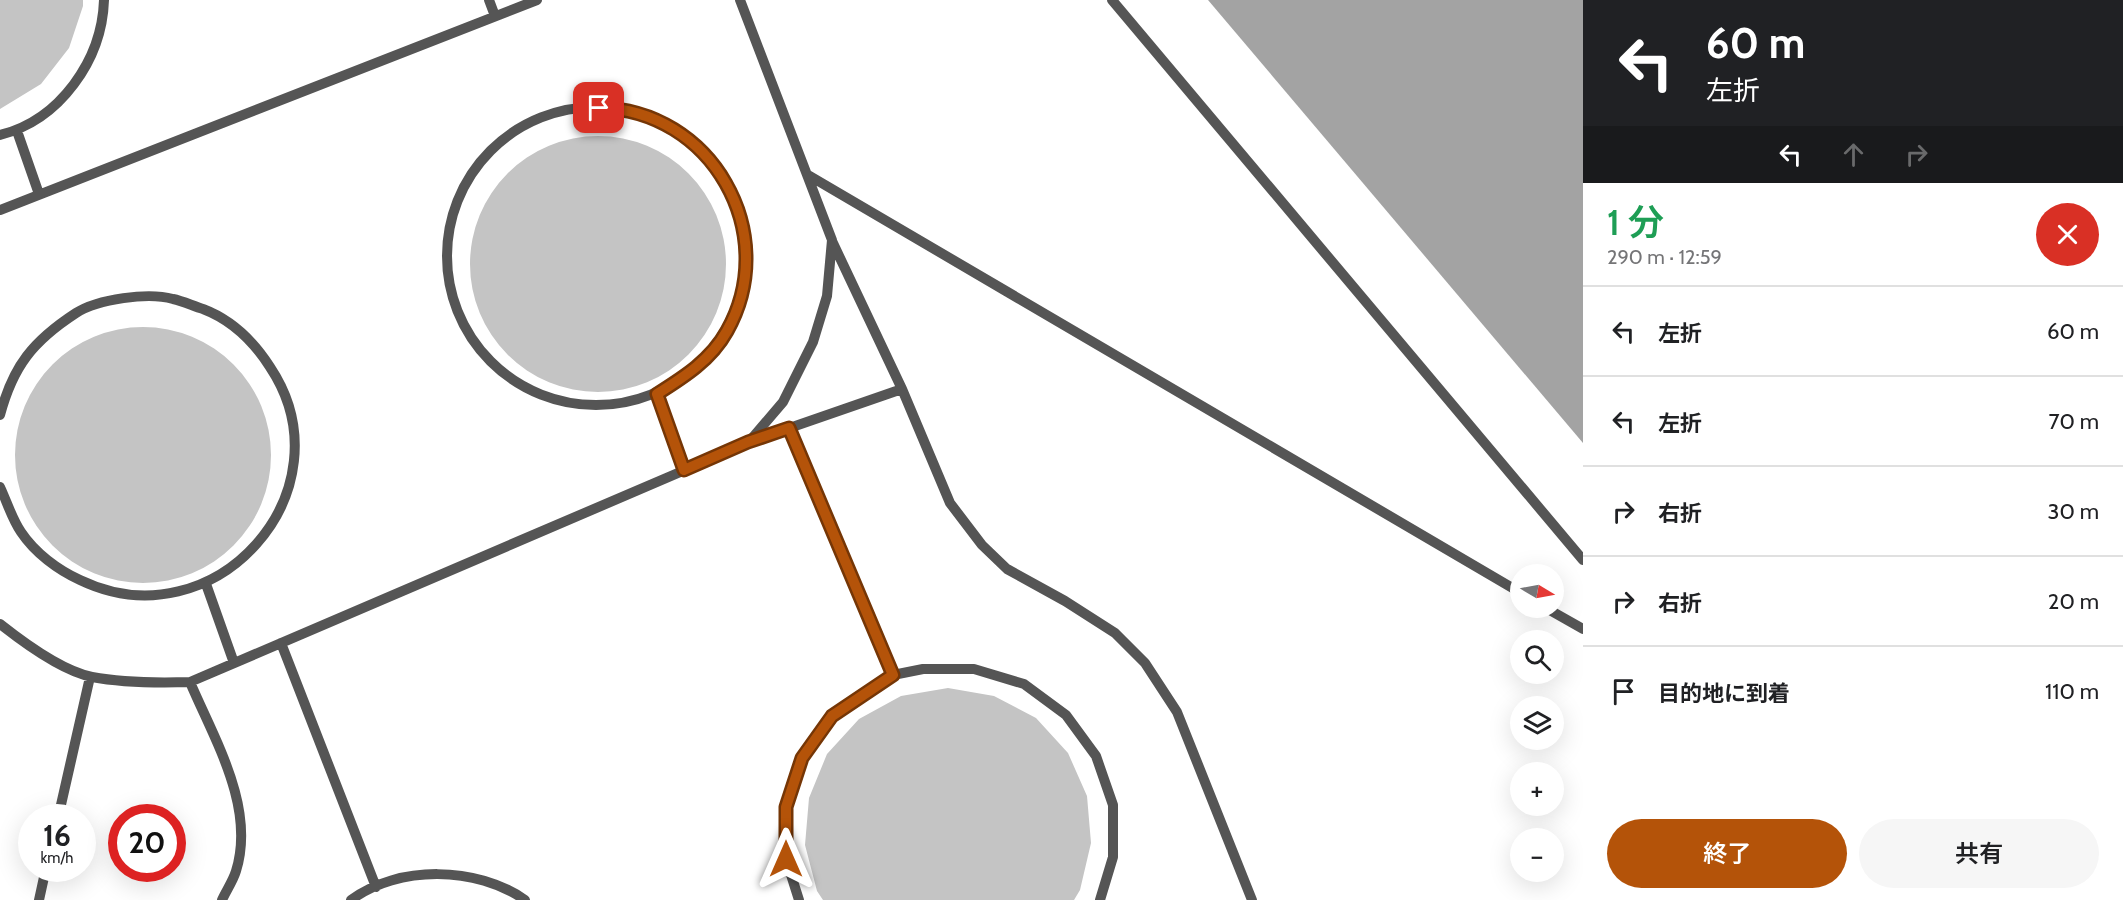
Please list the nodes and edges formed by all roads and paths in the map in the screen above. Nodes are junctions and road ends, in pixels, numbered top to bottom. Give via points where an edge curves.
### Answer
1 (104, 0) edge
2 (489, 0) edge
3 (537, 0) edge
4 (740, 0) edge
5 (1112, 0) edge
6 (495, 16) junction
7 (17, 131) junction
8 (0, 135) edge
9 (808, 175) junction
10 (39, 195) junction
11 (0, 210) edge
12 (832, 240) junction
13 (902, 389) junction
14 (657, 394) junction
15 (0, 416) edge
16 (789, 428) junction
17 (748, 442) junction
18 (684, 470) junction
19 (0, 487) edge
20 (1583, 560) edge
21 (206, 584) junction
22 (1510, 587) edge
23 (1564, 618) edge
24 (0, 624) edge
25 (1583, 629) edge
26 (281, 643) junction
27 (234, 663) junction
28 (893, 675) junction
29 (90, 677) junction
30 (190, 682) junction
31 (61, 804) edge
32 (43, 882) edge
33 (376, 887) junction
34 (39, 900) edge
35 (222, 900) edge
36 (351, 900) edge
37 (525, 900) edge
38 (799, 900) edge
39 (1100, 900) edge
40 (1252, 900) edge

1 - 7 lane via 103,23 87,67 57,105
2 - 6 lane
3 - 6 lane
4 - 9 lane
5 - 20 lane
6 - 10 lane
7 - 8 lane
7 - 10 lane
9 - 12 lane
9 - 22 lane
10 - 11 lane
12 - 13 lane
12 - 17 lane via 827,296 813,342 783,402
13 - 16 lane
13 - 40 lane via 950,503 982,545 1008,569 1116,633 1145,663 1177,712
14 - 14 lane via 607,407 556,402 510,380 473,343 452,296 447,245 459,195 488,152 530,122 575,107 623,108 668,124 687,138 705,153 732,193 745,238 743,286 727,331 697,368
14 - 18 lane
15 - 21 lane via 8,385 36,342 78,312 123,297 171,298 216,314 254,343 280,382 294,428 292,476 275,521 245,558
16 - 17 lane
16 - 28 lane
17 - 18 lane
18 - 26 lane
19 - 21 lane via 22,533 58,570 104,592 156,597
21 - 27 lane
23 - 25 lane
24 - 29 lane via 35,651
26 - 27 lane
26 - 33 lane
27 - 30 lane
28 - 38 lane via 832,716 802,758 786,807 786,859
28 - 39 lane via 923,669 974,669 1024,684 1066,715 1096,756 1113,805 1113,857
29 - 30 lane
29 - 31 lane
30 - 35 lane via 235,791 241,828 236,870
32 - 34 lane
33 - 36 lane
33 - 37 lane via 411,876 463,875 512,891

